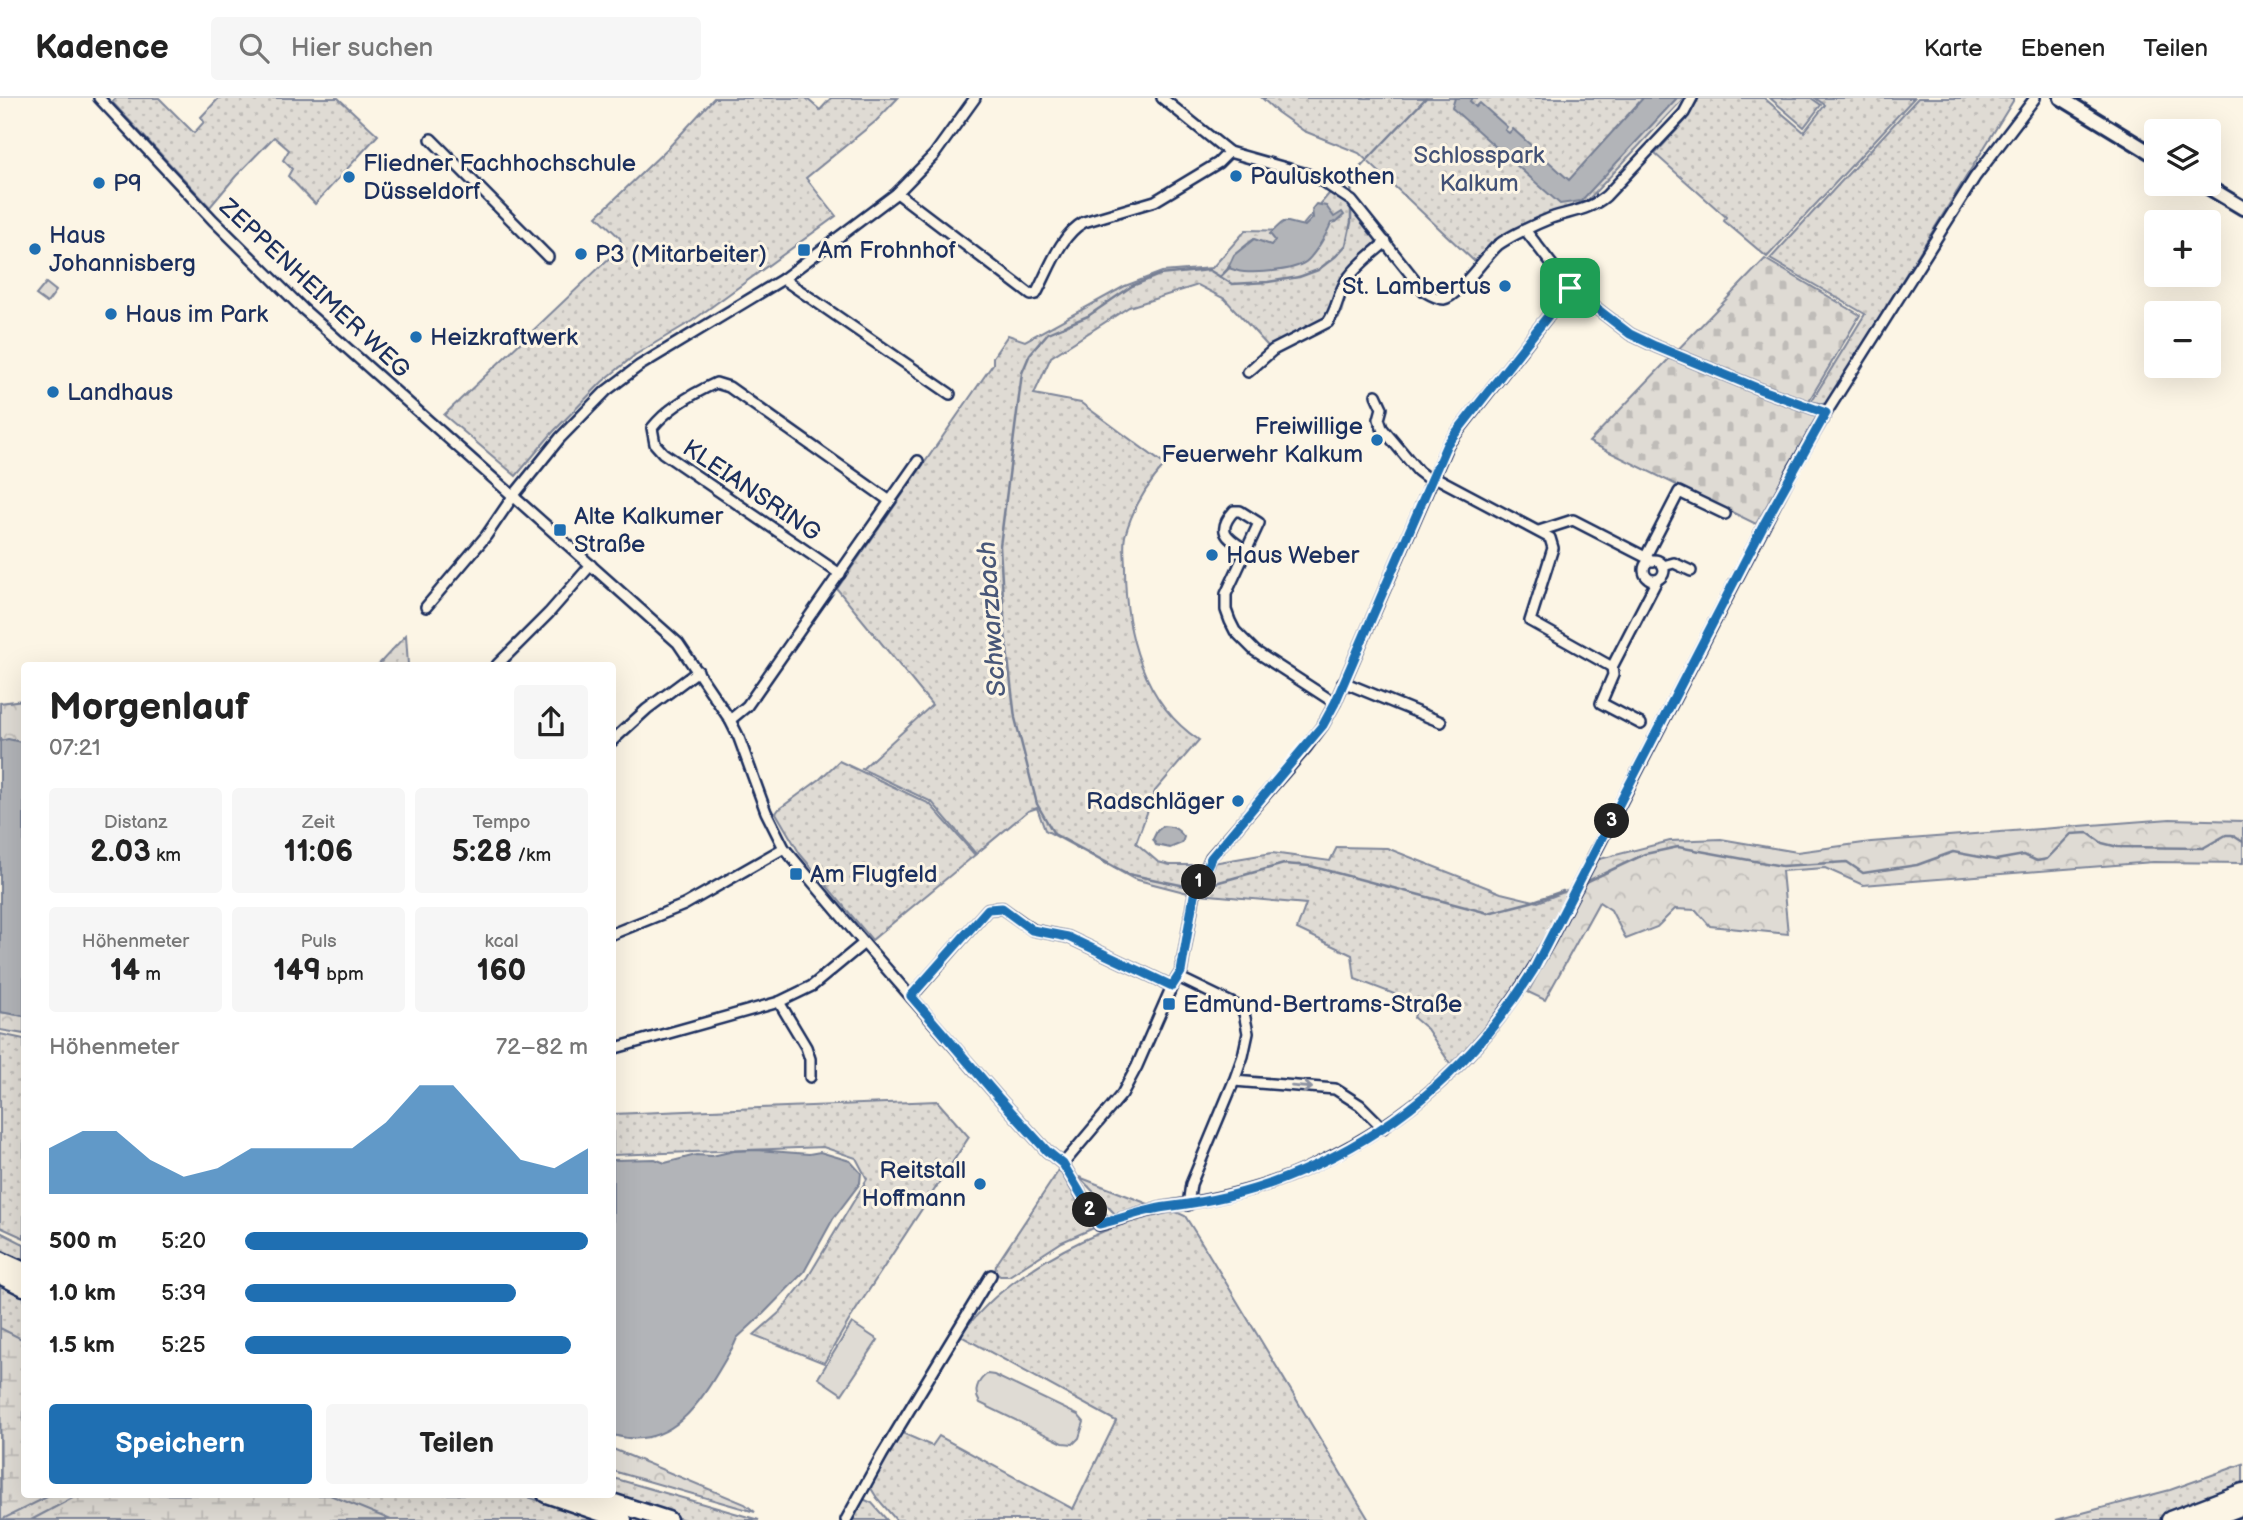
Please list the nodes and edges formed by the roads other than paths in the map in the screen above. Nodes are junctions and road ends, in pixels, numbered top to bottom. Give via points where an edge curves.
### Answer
1 (99, 98) edge
2 (975, 98) edge
3 (1163, 98) edge
4 (1692, 98) edge
5 (2035, 98) edge
6 (2061, 98) edge
7 (430, 139) dead end
8 (2144, 149) edge
9 (1229, 152) junction
10 (897, 193) junction
11 (2221, 195) edge
12 (2243, 208) edge
13 (1526, 231) junction
14 (1385, 242) junction
15 (548, 257) dead end
16 (783, 279) junction
17 (1570, 288) junction
18 (1248, 372) dead end
19 (950, 394) dead end
20 (1376, 395) dead end
21 (1826, 413) junction
22 (918, 461) dead end
23 (1432, 478) junction
24 (514, 495) junction
25 (890, 501) junction
26 (1725, 514) dead end
27 (1539, 531) junction
28 (1246, 550) junction
29 (1650, 558) junction
30 (591, 565) junction
31 (1663, 566) junction
32 (1691, 571) dead end
33 (840, 573) junction
34 (1657, 580) junction
35 (426, 607) dead end
36 (500, 662) edge
37 (1612, 667) junction
38 (698, 671) junction
39 (1343, 682) junction
40 (1335, 703) junction
41 (730, 720) junction
42 (1441, 722) dead end
43 (1641, 724) dead end
44 (616, 737) edge
45 (784, 848) junction
46 (616, 932) edge
47 (864, 943) junction
48 (1178, 977) junction
49 (1172, 986) junction
50 (911, 996) junction
51 (779, 1002) junction
52 (616, 1048) edge
53 (810, 1077) dead end
54 (1234, 1081) junction
55 (1383, 1128) junction
56 (1063, 1164) junction
57 (1188, 1205) junction
58 (0, 1260) edge
59 (21, 1270) edge
60 (0, 1275) edge
61 (991, 1275) dead end
62 (21, 1286) edge
63 (2243, 1492) edge
64 (558, 1498) edge
65 (599, 1498) edge
66 (2243, 1506) edge
67 (623, 1520) edge
68 (668, 1520) edge
69 (846, 1520) edge
70 (2170, 1520) edge
71 (2206, 1520) edge

1 - 24 street, ZEPPENHEIMER WEG via 295,302
2 - 10 street via 938,150
3 - 9 street
4 - 13 street via 1684,113 1597,204
5 - 21 street via 1975,177
6 - 8 main road
7 - 15 street
9 - 10 street via 1155,201 1074,227 1036,294 1031,295
9 - 14 street via 1314,176 1352,201
10 - 16 street
11 - 12 main road
13 - 14 street via 1499,244 1444,299 1424,290
13 - 17 street
14 - 18 street via 1347,279 1328,321 1273,350
16 - 19 street
16 - 24 street via 606,391
17 - 21 street via 1630,334
17 - 23 street via 1447,444
20 - 23 street via 1382,408 1382,428 1418,471
21 - 55 street via 1534,969 1500,1018 1447,1078
22 - 25 street
23 - 27 street
23 - 39 street
24 - 30 street, ZEPPENHEIMER WEG
24 - 35 street
25 - 33 street
25 - 33 street, KLEIANSRING via 729,387 716,383 652,428 654,444 663,453
26 - 29 street via 1679,492
27 - 29 street via 1573,520
27 - 37 street via 1550,538 1553,548 1530,621
28 - 28 street via 1259,523 1234,511 1225,533
28 - 40 street via 1226,594 1226,610 1235,631 1255,652
29 - 31 street
29 - 34 street via 1645,571 1648,578
30 - 36 street
30 - 38 street, ZEPPENHEIMER WEG via 667,632
31 - 32 street via 1674,562
31 - 34 street
33 - 41 street via 747,706
34 - 37 street
37 - 43 street via 1614,675 1601,703
38 - 41 street, ZEPPENHEIMER WEG
38 - 44 street
39 - 40 street
39 - 42 street
40 - 48 street via 1305,749 1211,858 1194,895
41 - 45 street, ZEPPENHEIMER WEG
45 - 46 street via 684,905
45 - 47 street, ZEPPENHEIMER WEG
47 - 50 street, ZEPPENHEIMER WEG
47 - 51 street via 812,986
48 - 49 street
48 - 54 street via 1244,1013 1248,1033
49 - 50 street via 1068,937 1032,930 1006,910 995,908 988,909
49 - 56 street via 1122,1094
50 - 56 street, ZEPPENHEIMER WEG
51 - 52 street
51 - 53 street via 806,1047
54 -> 55 street via 1335,1089
54 - 57 street via 1191,1184
55 - 57 street via 1285,1178
56 - 57 street, ZEPPENHEIMER WEG via 1099,1224
58 - 59 highway
60 - 62 highway
61 - 69 street
63 - 70 highway
64 - 67 highway
65 - 68 highway
66 - 71 highway

